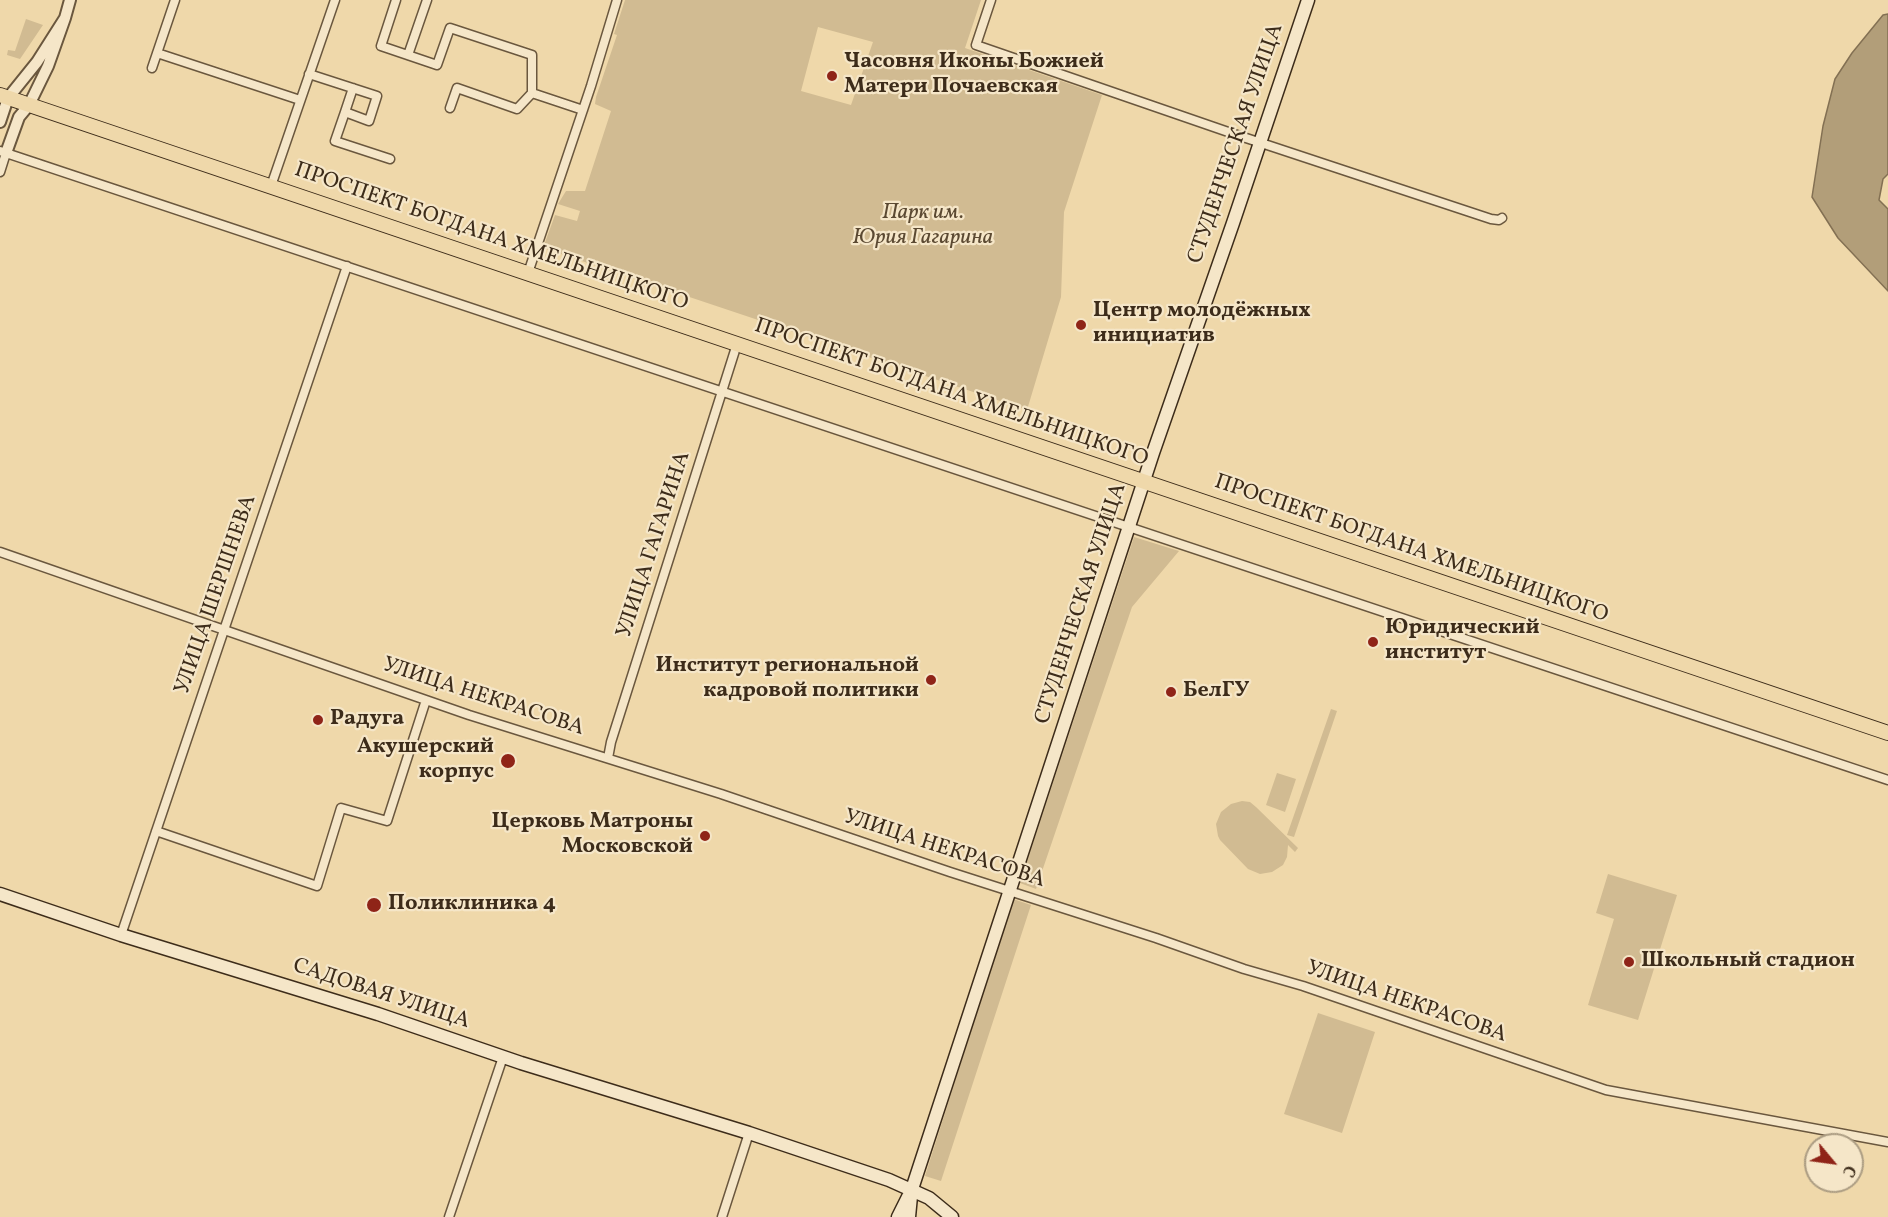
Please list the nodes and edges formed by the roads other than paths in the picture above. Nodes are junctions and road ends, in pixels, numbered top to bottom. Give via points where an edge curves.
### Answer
1 (70, 0) edge
2 (175, 0) edge
3 (334, 0) edge
4 (396, 0) edge
5 (427, 0) edge
6 (617, 0) edge
7 (991, 0) edge
8 (1308, 0) edge
9 (65, 18) junction
10 (157, 53) junction
11 (408, 55) junction
12 (152, 68) dead end
13 (309, 74) junction
14 (353, 88) junction
15 (532, 93) junction
16 (4, 97) edge
17 (300, 100) junction
18 (29, 105) junction
19 (450, 108) dead end
20 (583, 110) junction
21 (345, 112) junction
22 (0, 122) edge
23 (1260, 142) junction
24 (3, 152) edge
25 (390, 159) dead end
26 (0, 172) edge
27 (271, 186) junction
28 (1502, 218) dead end
29 (347, 266) junction
30 (528, 273) junction
31 (737, 344) junction
32 (723, 392) junction
33 (1144, 482) junction
34 (1129, 528) junction
35 (0, 552) edge
36 (224, 629) junction
37 (426, 700) junction
38 (1888, 733) edge
39 (608, 758) junction
40 (1888, 780) edge
41 (156, 831) junction
42 (1010, 891) junction
43 (0, 894) edge
44 (121, 935) junction
45 (503, 1057) junction
46 (749, 1133) junction
47 (1888, 1142) edge
48 (912, 1189) junction
49 (448, 1217) edge
50 (722, 1217) edge
51 (898, 1217) edge
52 (909, 1217) edge
53 (952, 1217) edge

1 - 9 street
2 - 10 street
3 - 13 street
4 - 11 street via 381,46
5 - 11 street
6 - 20 street
7 - 23 street via 976,45
8 - 23 main road, СТУДЕНЧЕСКАЯ УЛИЦА
9 - 16 street via 37,62
9 - 18 street
10 - 12 street
10 - 17 street
11 - 15 street via 437,65 450,28 532,55
13 - 14 street
13 - 17 street
14 - 21 street
14 - 21 street via 377,96 369,121
15 - 19 street via 517,109 457,88
15 - 20 street
16 - 18 main road, ПРОСПЕКТ БОГДАНА ХМЕЛЬНИЦКОГО
16 - 22 street
17 - 27 street
18 - 24 street
18 - 27 main road, ПРОСПЕКТ БОГДАНА ХМЕЛЬНИЦКОГО
20 - 30 street
21 - 25 street via 335,141
23 - 28 street via 1494,220
23 - 33 main road, СТУДЕНЧЕСКАЯ УЛИЦА
24 - 26 street
24 - 29 street
27 - 30 main road, ПРОСПЕКТ БОГДАНА ХМЕЛЬНИЦКОГО
29 - 32 street
29 - 36 street, УЛИЦА ШЕРШНЕВА
30 - 31 main road, ПРОСПЕКТ БОГДАНА ХМЕЛЬНИЦКОГО
31 - 32 street, УЛИЦА ГАГАРИНА
31 - 33 main road, ПРОСПЕКТ БОГДАНА ХМЕЛЬНИЦКОГО
32 - 34 street
32 - 39 street, УЛИЦА ГАГАРИНА
33 - 34 main road, СТУДЕНЧЕСКАЯ УЛИЦА
33 - 38 main road, ПРОСПЕКТ БОГДАНА ХМЕЛЬНИЦКОГО
34 - 40 street
34 - 42 main road, СТУДЕНЧЕСКАЯ УЛИЦА
35 - 36 street, УЛИЦА НЕКРАСОВА
36 - 37 street, УЛИЦА НЕКРАСОВА
36 - 41 street, УЛИЦА ШЕРШНЕВА
37 - 39 street, УЛИЦА НЕКРАСОВА
37 - 41 street via 387,821 341,808 317,886
39 - 42 street, УЛИЦА НЕКРАСОВА
41 - 44 street, УЛИЦА ШЕРШНЕВА
42 - 47 street, УЛИЦА НЕКРАСОВА via 1606,1090
42 - 48 main road, СТУДЕНЧЕСКАЯ УЛИЦА
43 - 44 main road, САДОВАЯ УЛИЦА
44 - 45 main road, САДОВАЯ УЛИЦА
45 - 46 main road, САДОВАЯ УЛИЦА
45 - 49 street
46 - 48 main road, САДОВАЯ УЛИЦА
46 - 50 street
48 - 51 main road, СТУДЕНЧЕСКАЯ УЛИЦА
48 - 52 main road, СТУДЕНЧЕСКАЯ УЛИЦА
48 - 53 main road, САДОВАЯ УЛИЦА

